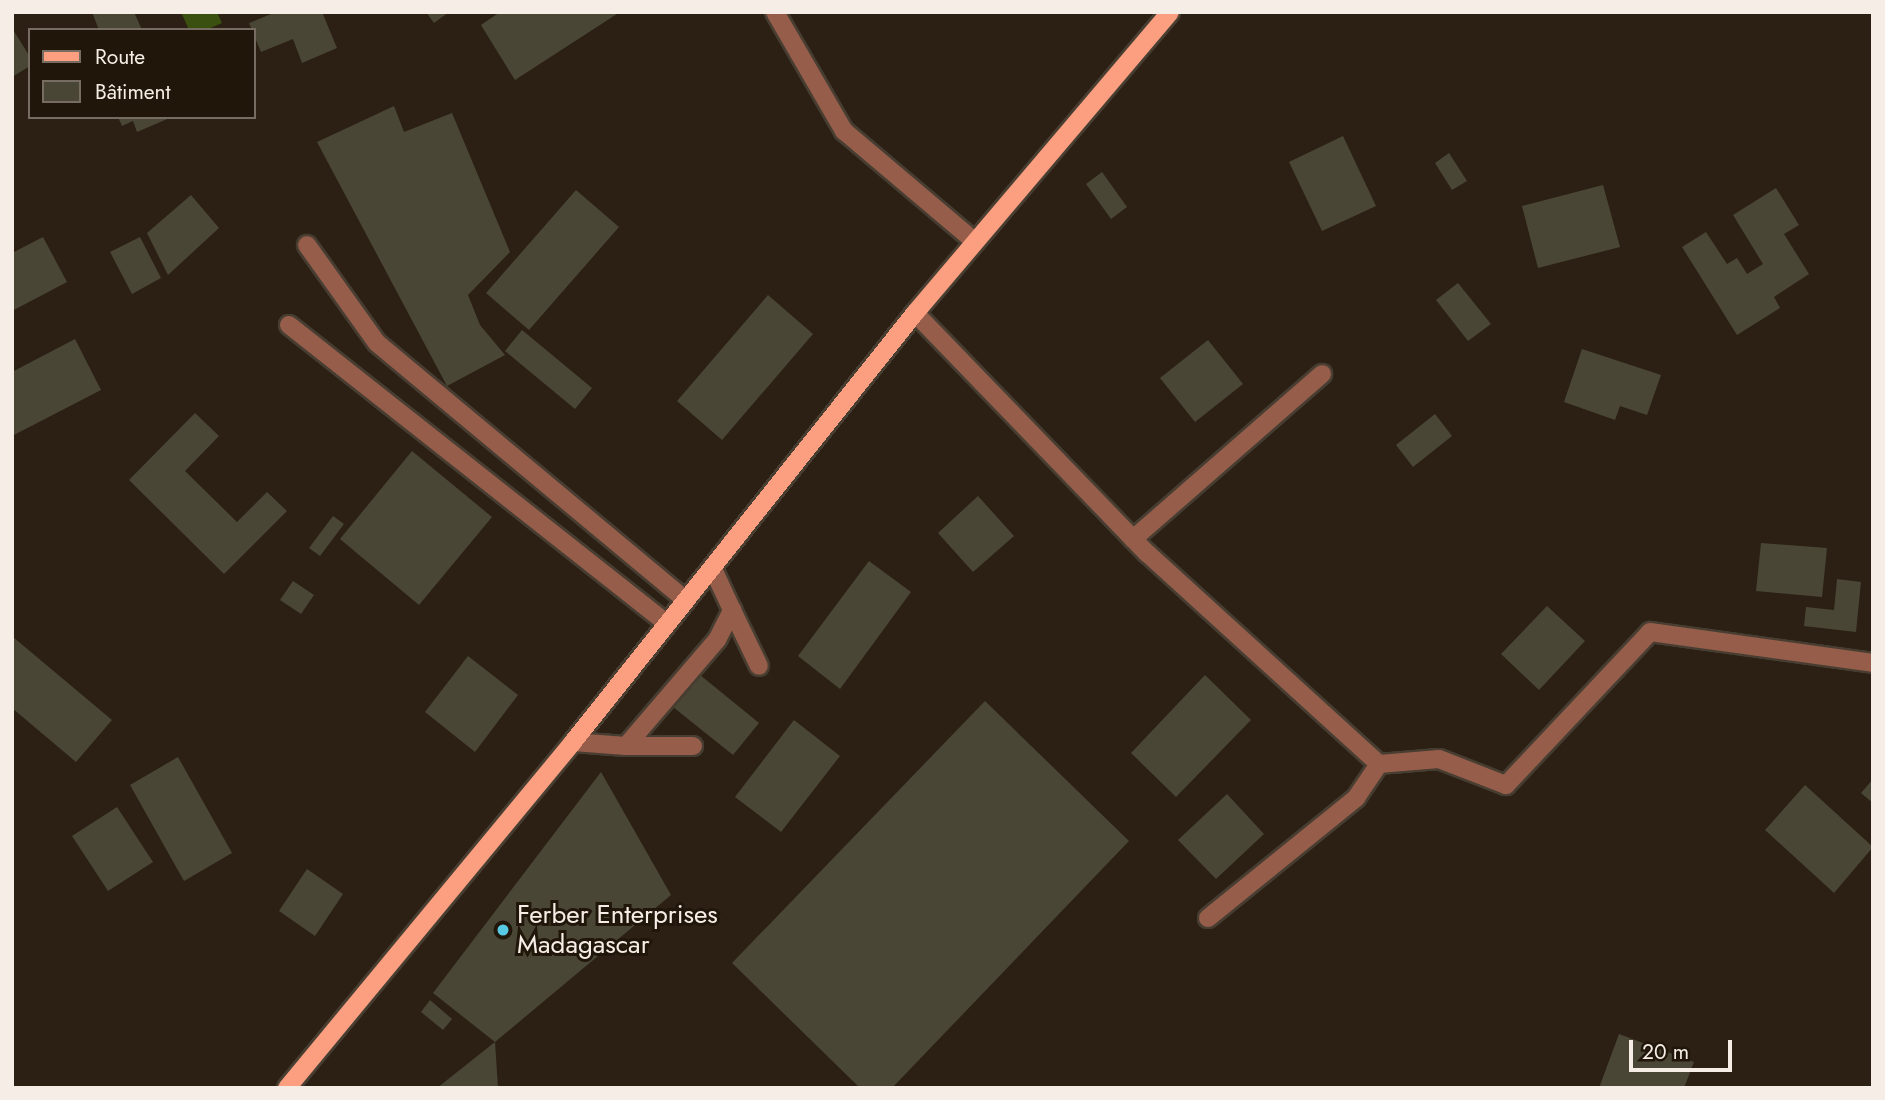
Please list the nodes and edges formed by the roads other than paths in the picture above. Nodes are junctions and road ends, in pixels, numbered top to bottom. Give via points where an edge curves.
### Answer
1 (775, 12) edge
2 (1170, 12) edge
3 (974, 241) junction
4 (307, 245) dead end
5 (915, 313) junction
6 (289, 325) dead end
7 (1322, 374) dead end
8 (1133, 539) junction
9 (712, 567) junction
10 (685, 600) junction
11 (732, 610) junction
12 (667, 624) junction
13 (1873, 663) edge
14 (759, 666) dead end
15 (573, 742) junction
16 (626, 746) junction
17 (693, 746) dead end
18 (1379, 764) junction
19 (1209, 918) dead end
20 (287, 1088) edge

1 - 3 street via 844,131
2 - 3 main road
3 - 5 main road
4 - 10 street via 377,342
5 - 8 street
5 - 9 main road
6 - 12 street
7 - 8 street
8 - 18 street
9 - 10 main road
9 - 11 street
10 - 12 main road
11 - 14 street
11 - 16 street via 717,640
12 - 15 main road
13 - 18 street via 1650,632 1506,785 1439,759
15 - 16 street
15 - 20 main road
16 - 17 street
18 - 19 street via 1356,798

